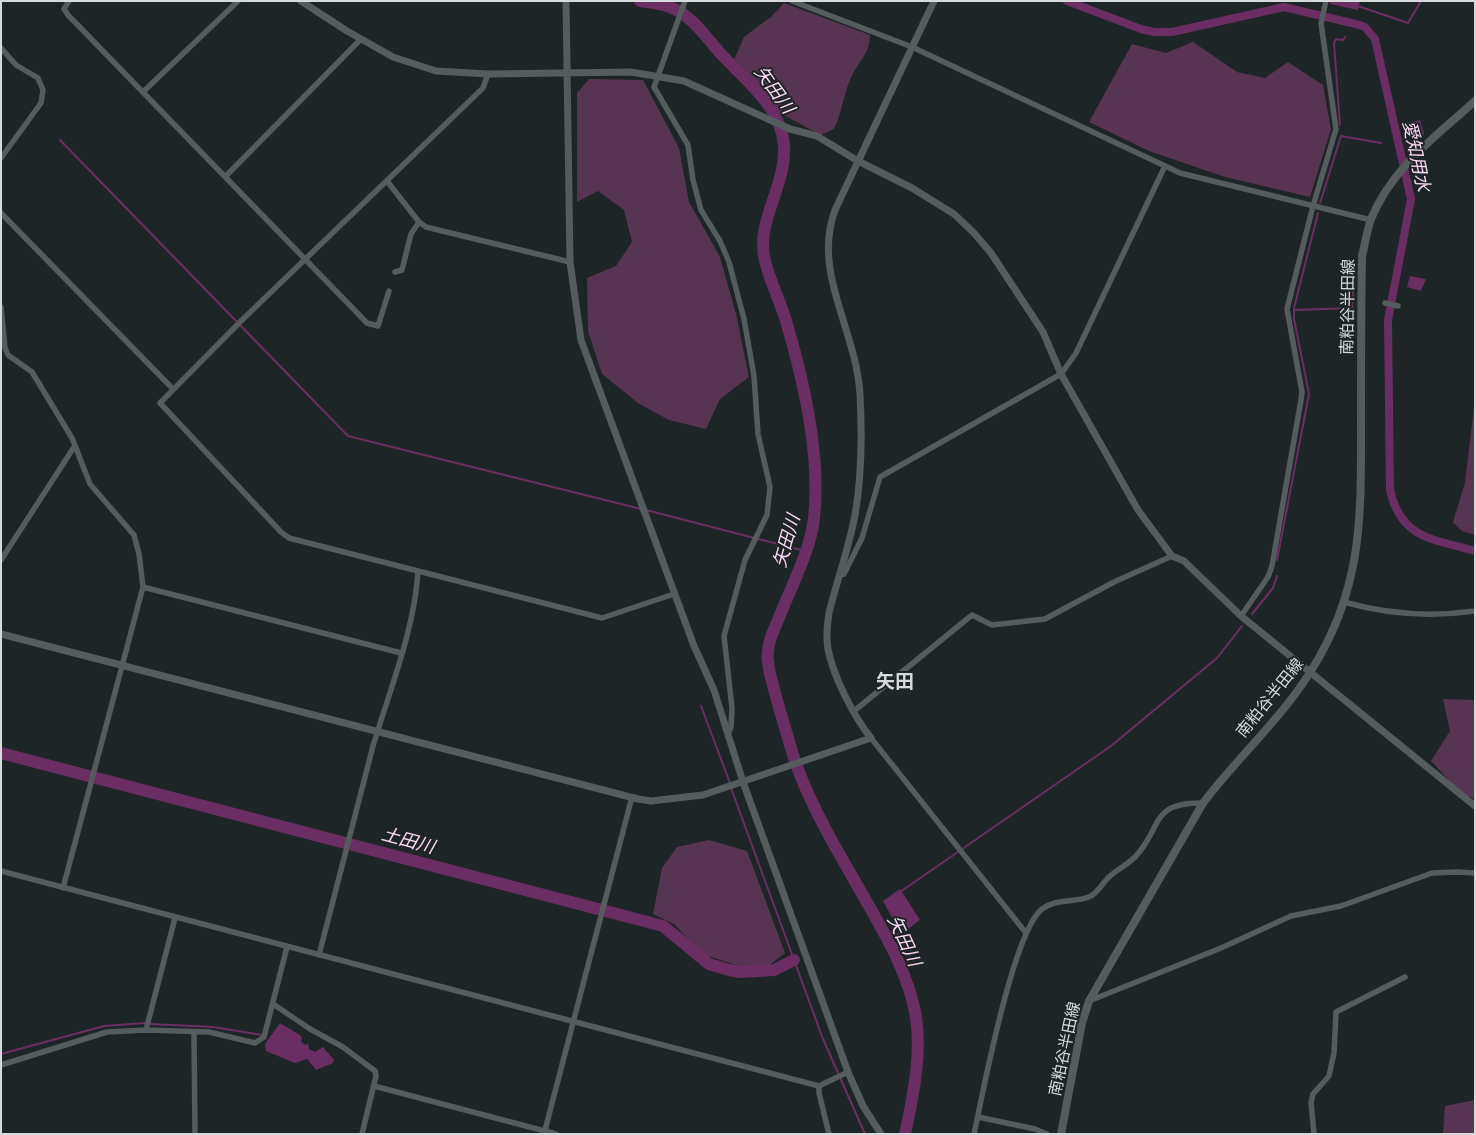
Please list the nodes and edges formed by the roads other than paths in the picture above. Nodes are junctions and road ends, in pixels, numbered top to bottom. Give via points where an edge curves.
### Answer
1 (69, 1) edge
2 (238, 1) edge
3 (301, 1) edge
4 (566, 1) edge
5 (685, 1) edge
6 (792, 1) edge
7 (934, 1) edge
8 (1326, 1) edge
9 (361, 38) junction
10 (912, 47) junction
11 (1, 48) edge
12 (568, 71) junction
13 (488, 74) junction
14 (143, 92) junction
15 (1475, 101) edge
16 (1, 158) edge
17 (858, 161) junction
18 (1165, 166) junction
19 (226, 176) junction
20 (387, 181) junction
21 (1313, 206) junction
22 (1, 212) edge
23 (1371, 220) junction
24 (419, 222) junction
25 (305, 260) junction
26 (570, 262) junction
27 (396, 272) dead end
28 (389, 291) dead end
29 (1385, 303) dead end
30 (1398, 306) dead end
31 (1, 307) edge
32 (1061, 374) junction
33 (172, 388) junction
34 (74, 447) junction
35 (1172, 556) junction
36 (1, 560) edge
37 (418, 572) junction
38 (839, 575) junction
39 (143, 587) junction
40 (674, 594) junction
41 (1344, 602) junction
42 (1475, 611) edge
43 (1241, 616) junction
44 (1, 634) edge
45 (401, 654) junction
46 (122, 665) junction
47 (1311, 672) junction
48 (854, 711) junction
49 (377, 732) junction
50 (728, 734) junction
51 (871, 738) junction
52 (743, 782) junction
53 (632, 797) junction
54 (1203, 803) junction
55 (1475, 806) edge
56 (1, 871) edge
57 (1475, 874) edge
58 (63, 888) junction
59 (175, 918) junction
60 (1026, 933) junction
61 (287, 947) junction
62 (319, 955) junction
63 (1405, 977) dead end
64 (1089, 1001) junction
65 (273, 1004) junction
66 (573, 1022) junction
67 (146, 1030) junction
68 (194, 1032) junction
69 (1, 1065) edge
70 (848, 1072) junction
71 (374, 1086) junction
72 (820, 1086) junction
73 (978, 1117) junction
74 (544, 1132) edge
75 (195, 1134) edge
76 (362, 1134) edge
77 (556, 1134) edge
78 (829, 1134) edge
79 (881, 1134) edge
80 (974, 1134) edge
81 (1047, 1134) edge
82 (1061, 1134) edge
83 (1314, 1134) edge

1 - 14 street via 64,9 68,15
2 - 14 street
3 - 9 street
4 - 12 street
5 - 50 street via 654,87 685,139 701,210 729,262 744,319 754,376 758,434 770,487 767,515 745,560 724,636 732,708
6 - 10 street
7 - 10 street
8 - 21 street via 1321,24 1336,129
9 - 13 street via 393,57 422,67
9 - 19 street
10 - 17 street
10 - 18 street
11 - 16 street via 16,65 38,78 42,90 41,103
12 - 13 street
12 - 17 street via 667,76 700,87 790,129 817,136
12 - 26 street
13 - 20 street via 483,88
14 - 19 street
15 - 23 main road, 南粕谷半田線 via 1400,170 1383,193
17 - 32 street via 912,188 954,214 974,232 1044,332
17 - 38 street via 830,224 827,247 830,275 854,353 860,393 858,489 851,533
18 - 21 street via 1221,184
18 - 32 street via 1076,353
19 - 25 street
20 - 24 street
20 - 25 street
21 - 23 street
21 - 43 street via 1287,309 1302,400 1272,566
22 - 33 street
23 - 41 main road, 南粕谷半田線 via 1362,256 1361,512 1356,562
24 - 26 street via 439,232
24 - 27 street via 411,234 402,270
25 - 28 street via 367,323 378,326
25 - 33 street
26 - 40 street via 581,340
29 - 30 street
31 - 34 street via 8,355 32,372 72,438
32 - 35 street via 1138,510
32 - 38 street via 880,477 862,538 844,574
33 - 37 street via 161,400 161,408 281,532 298,541
34 - 36 street
34 - 39 street via 90,484 134,535
35 - 43 street via 1184,561
35 - 48 street via 1045,619 992,625 972,615
37 - 40 street via 602,618
37 - 45 street via 416,599
38 - 48 street via 829,613 828,649
39 - 45 street
39 - 46 street
40 - 50 street via 714,690
41 - 42 street via 1371,610 1415,614
41 - 47 main road, 南粕谷半田線 via 1331,636
43 - 47 street
44 - 46 street
45 - 49 street
46 - 49 street
46 - 58 street
47 - 54 main road, 南粕谷半田線
47 - 55 street
48 - 51 street
49 - 53 street
49 - 62 street
50 - 52 street
51 - 52 street
51 - 60 street
52 - 53 street via 702,795 651,800
52 - 70 street
53 - 66 street
54 - 60 street via 1185,802 1164,812 1134,859 1109,877 1095,894 1052,903 1038,913
54 - 64 main road, 南粕谷半田線
56 - 58 street
57 - 64 street via 1432,873 1342,906 1291,916
58 - 59 street
59 - 61 street
59 - 67 street
60 - 73 street via 992,1046
61 - 62 street
61 - 65 street
62 - 66 street
63 - 83 street via 1336,1012 1329,1076 1311,1102
64 - 82 main road, 南粕谷半田線
65 - 68 street via 264,1037 255,1043 209,1032
65 - 71 street via 373,1068 376,1073
66 - 72 street
66 - 74 street
67 - 68 street
67 - 69 street via 98,1034
68 - 75 street
70 - 72 street
70 - 79 street via 863,1106
71 - 74 street
71 - 76 street
72 - 78 street
73 - 80 street
73 - 81 street
74 - 77 street

